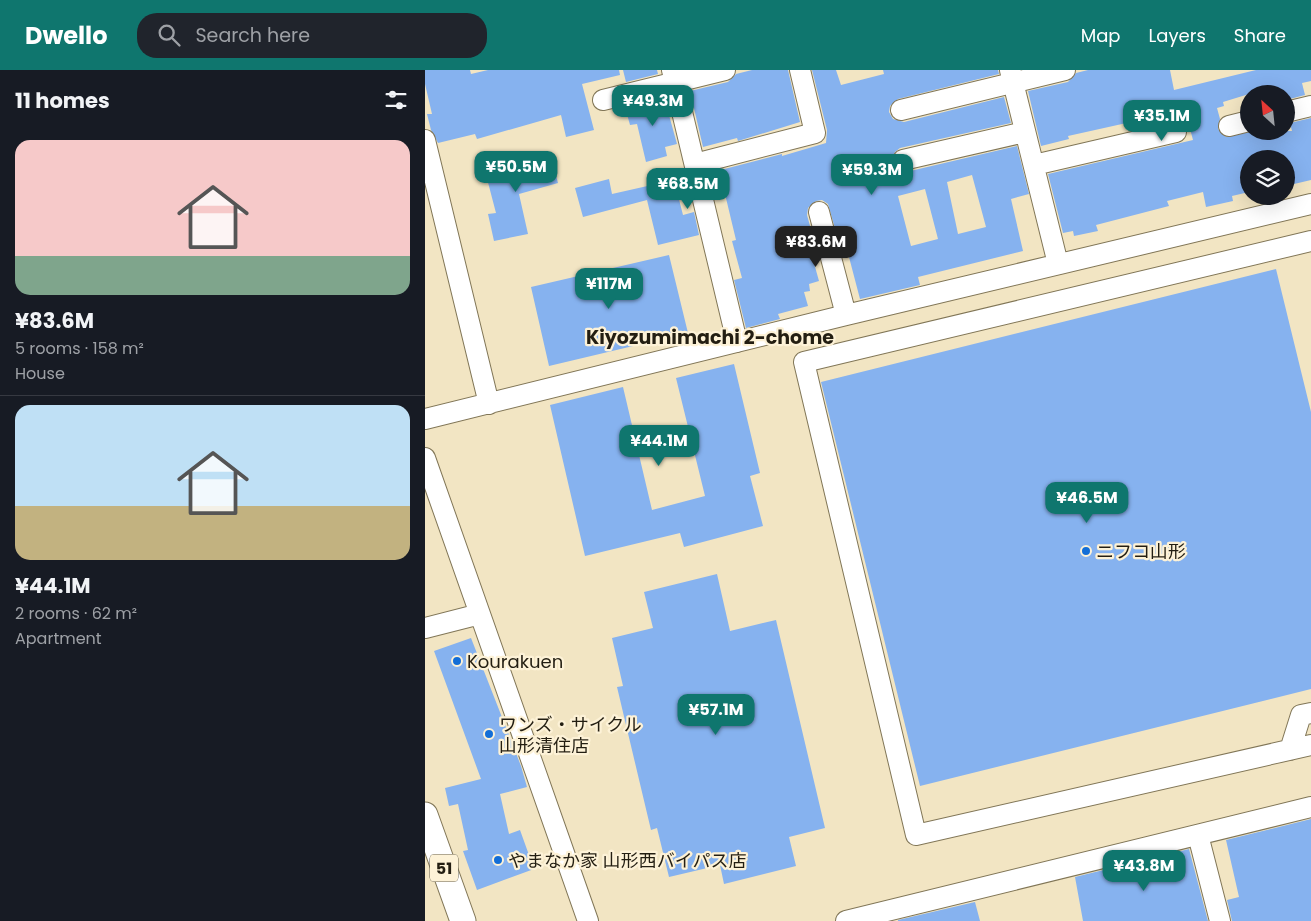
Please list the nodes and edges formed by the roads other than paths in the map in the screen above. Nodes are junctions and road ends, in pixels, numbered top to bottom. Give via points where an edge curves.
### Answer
1 (725, 70) edge
2 (800, 70) edge
3 (1065, 70) edge
4 (674, 76) edge
5 (1011, 76) edge
6 (603, 100) dead end
7 (1311, 106) edge
8 (901, 110) dead end
9 (1295, 110) edge
10 (1240, 123) edge
11 (1229, 126) dead end
12 (1025, 132) junction
13 (1176, 132) dead end
14 (425, 140) edge
15 (903, 160) dead end
16 (695, 164) junction
17 (1033, 165) junction
18 (1311, 204) edge
19 (819, 212) dead end
20 (1311, 241) edge
21 (1058, 264) junction
22 (846, 315) junction
23 (737, 342) junction
24 (489, 404) junction
25 (425, 420) edge
26 (425, 458) edge
27 (480, 614) junction
28 (425, 628) edge
29 (1311, 712) edge
30 (1311, 745) edge
31 (1291, 750) junction
32 (1311, 807) edge
33 (425, 814) edge
34 (1198, 835) junction
35 (425, 866) edge
36 (882, 917) edge
37 (445, 921) edge
38 (463, 921) edge
39 (587, 921) edge
40 (846, 921) edge
41 (1220, 921) edge

1 - 4 street
2 - 16 street via 815,133
3 - 5 street
4 - 6 street
4 - 16 street
5 - 8 street
5 - 12 street
7 - 9 street
10 - 11 street
12 - 15 street
12 - 17 street
13 - 17 street
14 - 24 street
16 - 23 street
17 - 21 street
18 - 21 street
19 - 22 street
20 - 31 street via 804,362 916,835
21 - 22 street
22 - 23 street
23 - 24 street
24 - 25 street
26 - 27 street
27 - 28 street
27 - 39 street
29 - 31 street via 1301,715
30 - 31 street
32 - 34 street
33 - 38 main road, 51
34 - 36 street
34 - 41 street
35 - 37 main road, 51
36 - 40 street

